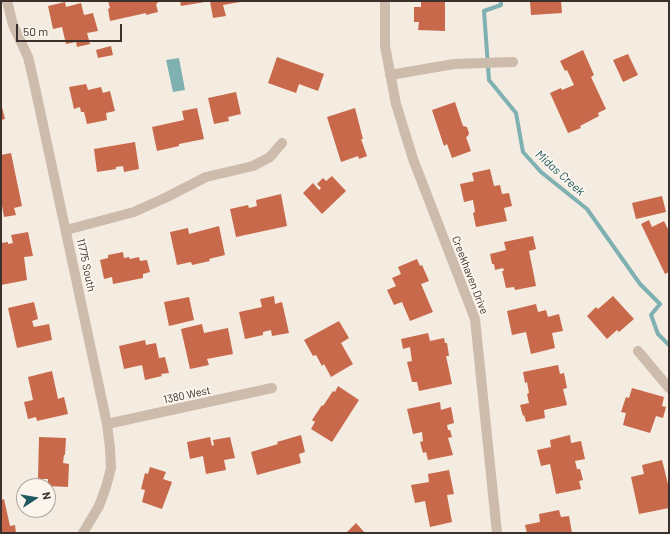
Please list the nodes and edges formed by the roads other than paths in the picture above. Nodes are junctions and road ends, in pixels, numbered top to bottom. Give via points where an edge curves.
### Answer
1 (7, 1) edge
2 (385, 1) edge
3 (513, 62) dead end
4 (390, 76) junction
5 (282, 143) dead end
6 (66, 230) junction
7 (638, 351) dead end
8 (272, 388) dead end
9 (669, 388) edge
10 (107, 424) junction
11 (83, 533) edge
12 (497, 533) edge

1 - 6 street, 11775 South via 28,57
2 - 4 street, Creekhaven Drive via 385,46
3 - 4 street via 454,64
4 - 12 street, Creekhaven Drive via 413,159 475,319
5 - 6 street via 270,157 253,166 206,177 134,212
6 - 10 street, 11775 South
7 - 9 street
8 - 10 street, 1380 West
10 - 11 street, 11775 South via 111,468 99,506

